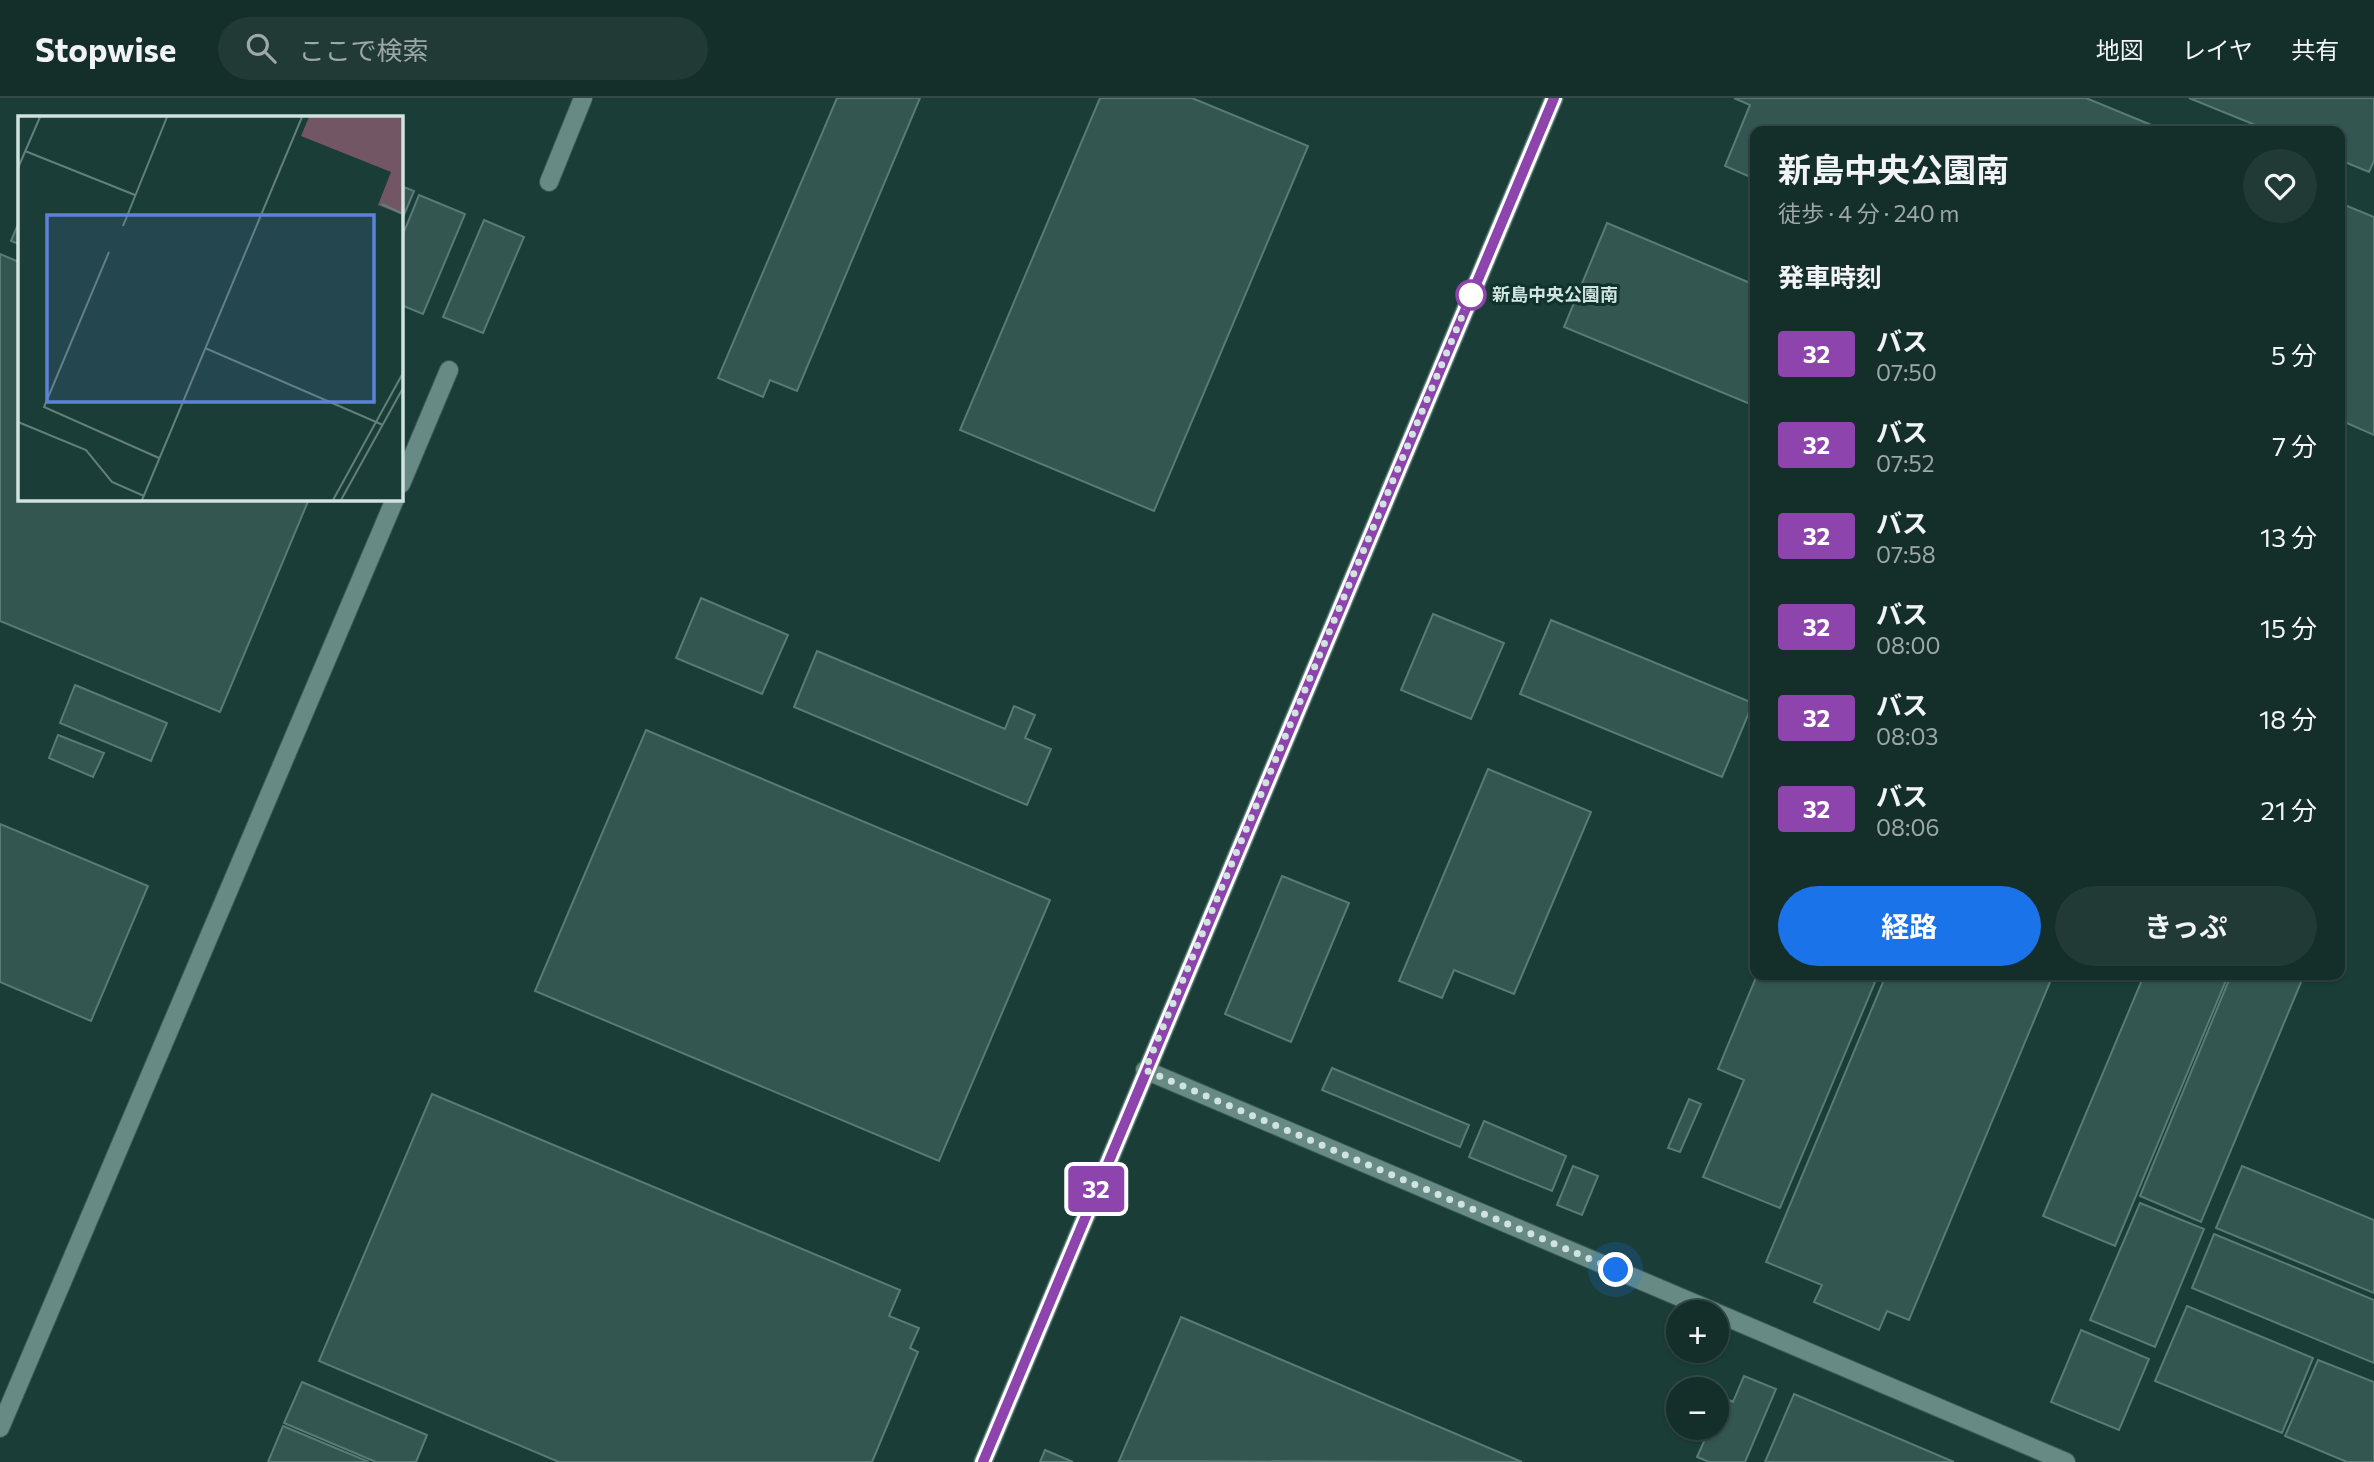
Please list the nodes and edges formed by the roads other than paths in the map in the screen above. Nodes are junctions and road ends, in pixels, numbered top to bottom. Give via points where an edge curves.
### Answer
1 (583, 98) edge
2 (1554, 98) edge
3 (550, 182) dead end
4 (449, 370) dead end
5 (402, 482) edge
6 (394, 500) edge
7 (1145, 1070) junction
8 (1685, 1300) edge
9 (1729, 1319) edge
10 (0, 1428) edge
11 (983, 1462) edge
12 (2066, 1462) edge

1 - 3 street
2 - 7 street
4 - 5 street
6 - 10 street
7 - 8 street
7 - 11 street
9 - 12 street

